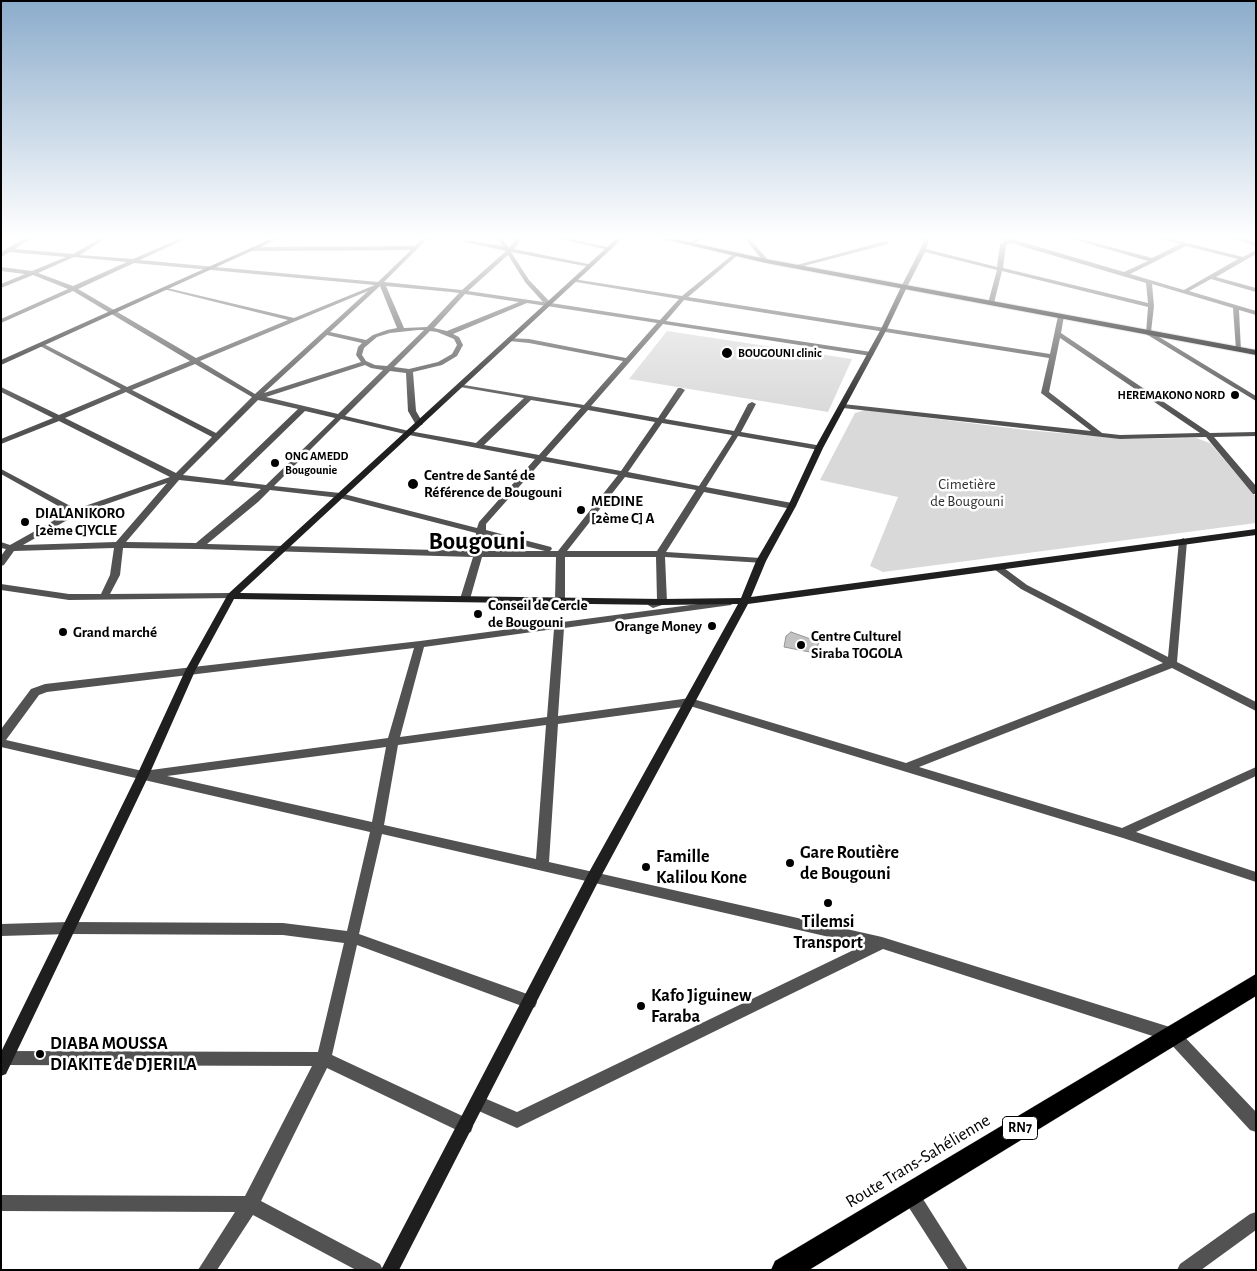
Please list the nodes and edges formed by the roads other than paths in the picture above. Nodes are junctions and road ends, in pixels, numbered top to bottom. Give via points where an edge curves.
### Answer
1 (55, 297) edge
2 (87, 297) edge
3 (145, 297) edge
4 (203, 297) edge
5 (346, 297) edge
6 (364, 297) edge
7 (386, 297) edge
8 (458, 297) edge
9 (501, 297) edge
10 (542, 297) edge
11 (555, 297) edge
12 (679, 297) edge
13 (899, 297) edge
14 (960, 297) edge
15 (993, 297) edge
16 (1115, 297) edge
17 (1150, 297) edge
18 (1202, 297) edge
19 (683, 298) junction
20 (528, 301) junction
21 (991, 303) junction
22 (548, 304) junction
23 (1150, 306) junction
24 (1236, 307) junction
25 (112, 313) junction
26 (1256, 313) edge
27 (1061, 316) junction
28 (292, 319) junction
29 (1, 321) edge
30 (663, 321) junction
31 (401, 329) junction
32 (429, 329) junction
33 (884, 329) junction
34 (1057, 332) junction
35 (325, 333) junction
36 (449, 333) junction
37 (1148, 333) junction
38 (509, 339) junction
39 (366, 342) junction
40 (42, 345) junction
41 (1239, 350) junction
42 (1256, 353) edge
43 (871, 354) junction
44 (1052, 356) junction
45 (628, 360) junction
46 (194, 361) junction
47 (1, 363) edge
48 (366, 363) junction
49 (387, 369) junction
50 (409, 371) junction
51 (460, 385) junction
52 (1, 389) edge
53 (126, 389) junction
54 (681, 390) dead end
55 (258, 397) junction
56 (528, 398) junction
57 (1256, 399) edge
58 (752, 404) dead end
59 (843, 406) junction
60 (586, 408) junction
61 (302, 409) junction
62 (339, 417) junction
63 (59, 418) junction
64 (660, 420) junction
65 (419, 423) junction
66 (409, 433) junction
67 (736, 434) junction
68 (1099, 434) junction
69 (1256, 434) edge
70 (1208, 435) junction
71 (217, 437) junction
72 (1, 442) edge
73 (478, 446) junction
74 (820, 448) junction
75 (542, 459) junction
76 (1, 471) edge
77 (623, 474) junction
78 (177, 477) junction
79 (226, 483) junction
80 (267, 488) junction
81 (700, 489) junction
82 (1256, 492) edge
83 (340, 496) junction
84 (792, 506) junction
85 (74, 512) junction
86 (480, 530) junction
87 (1256, 532) edge
88 (1183, 541) junction
89 (119, 545) junction
90 (6, 546) edge
91 (198, 546) junction
92 (284, 548) junction
93 (561, 553) junction
94 (478, 554) junction
95 (660, 554) junction
96 (761, 561) junction
97 (1, 563) edge
98 (997, 567) junction
99 (1, 587) edge
100 (231, 596) junction
101 (104, 597) junction
102 (465, 599) junction
103 (560, 600) junction
104 (745, 601) junction
105 (662, 602) junction
106 (617, 616) junction
107 (559, 626) junction
108 (420, 644) junction
109 (1172, 664) junction
110 (190, 671) junction
111 (690, 702) junction
112 (1256, 706) edge
113 (553, 720) junction
114 (1, 738) edge
115 (393, 741) junction
116 (1, 743) edge
117 (907, 767) junction
118 (1256, 770) edge
119 (143, 775) junction
120 (377, 828) junction
121 (1123, 833) junction
122 (542, 866) junction
123 (1256, 877) edge
124 (593, 878) junction
125 (69, 928) junction
126 (1, 930) edge
127 (353, 938) junction
128 (882, 943) junction
129 (1256, 984) edge
130 (530, 1002) junction
131 (1172, 1035) junction
132 (324, 1059) junction
133 (3, 1062) edge
134 (477, 1104) junction
135 (1256, 1124) edge
136 (465, 1126) junction
137 (910, 1194) junction
138 (1, 1203) edge
139 (250, 1204) junction
140 (1256, 1220) edge
141 (207, 1270) edge
142 (374, 1270) edge
143 (390, 1270) edge
144 (784, 1270) edge
145 (958, 1270) edge
146 (1186, 1270) edge

1 - 29 street
2 - 25 street
3 - 25 street
4 - 28 street
5 - 28 street
6 - 35 street
7 - 31 street
8 - 32 street
9 - 20 street
10 - 22 street
11 - 22 street
12 - 19 street
13 - 33 street
14 - 21 main road
15 - 21 street
16 - 23 street
17 - 23 street
18 - 24 street
19 - 30 street
19 - 33 street
20 - 22 street
20 - 36 street
21 - 27 main road
22 - 30 street
22 - 38 street
23 - 37 street
24 - 26 street
24 - 41 street
25 - 40 street
25 - 46 street
27 - 34 street
27 - 37 main road
28 - 46 street
30 - 43 street
30 - 45 street
31 - 32 street
31 - 39 street
32 - 36 street
32 - 49 street
33 - 43 street
33 - 44 street
34 - 44 street
34 - 70 street
35 - 39 street
35 - 55 street
36 - 50 street via 460,345 455,355 440,364
37 - 41 main road
37 - 57 street
38 - 45 street
38 - 51 street
39 - 48 street via 359,355
40 - 47 street
40 - 53 street
41 - 42 main road
43 - 59 street
44 - 68 street via 1045,393
45 - 60 street
46 - 53 street
46 - 55 street
48 - 49 street
48 - 55 street
49 - 50 street
49 - 62 street
50 - 65 street via 412,411
51 - 56 street
51 - 65 street
52 - 63 street
53 - 63 street
53 - 71 street
54 - 64 street
55 - 61 street
55 - 71 street
56 - 60 street
56 - 73 street
58 - 67 street
59 - 68 street
59 - 74 street
60 - 64 street
60 - 75 street
61 - 62 street
61 - 79 street
62 - 66 street
62 - 80 street
63 - 72 street
63 - 78 street
64 - 67 street
64 - 77 street
65 - 66 street
66 - 73 street
66 - 83 street
67 - 74 street
67 - 81 street
68 - 70 street via 1120,437
69 - 70 street
70 - 82 street
71 - 78 street
73 - 75 street
74 - 84 street
75 - 77 street
75 - 86 street
76 - 85 street
77 - 81 street
77 - 93 street
78 - 79 street
78 - 85 street
78 - 89 street
79 - 80 street
80 - 83 street
80 - 91 street
81 - 84 street
81 - 95 street
83 - 86 street
83 - 92 street
84 - 96 street
85 - 90 street
86 - 93 street
86 - 94 street
87 - 88 street
88 - 98 street
88 - 109 street
89 - 90 street
89 - 91 street
89 - 101 street via 114,575
90 - 97 street
91 - 92 street
92 - 94 street
92 - 100 street
93 - 94 street
93 - 95 street
93 - 103 street
94 - 102 street
95 - 96 street
95 - 105 street
96 - 104 street
98 - 104 street
98 - 109 street via 1024,587
99 - 101 street via 68,597
100 - 101 street
100 - 102 street
100 - 110 street
102 - 103 street
103 - 105 street
104 - 105 street
104 - 106 street
104 - 111 street
105 - 106 street
106 - 107 street
107 - 108 street
107 - 113 street
108 - 110 street
108 - 115 street
109 - 112 street
109 - 117 street
110 - 114 street via 45,688 35,692
110 - 119 street
111 - 113 street
111 - 117 street
111 - 124 street
113 - 115 street
113 - 122 street
115 - 119 street
115 - 120 street
116 - 119 street
117 - 121 street
118 - 121 street
119 - 120 street
119 - 125 street
120 - 122 street
120 - 127 street
121 - 123 street
122 - 124 street
124 - 128 street
124 - 130 street
125 - 126 street
125 - 127 street via 283,929
125 - 133 street
127 - 130 street
127 - 132 street
128 - 131 street
128 - 134 street via 517,1120
129 - 131 highway, Route Trans-Sahélienne / RN7
130 - 134 street
131 - 135 street
131 - 137 highway, Route Trans-Sahélienne / RN7
132 - 133 street
132 - 136 street
132 - 139 street
134 - 136 street
136 - 143 street
137 - 144 highway, Route Trans-Sahélienne / RN7
137 - 145 street
138 - 139 street
139 - 141 street
139 - 142 street
140 - 146 street

